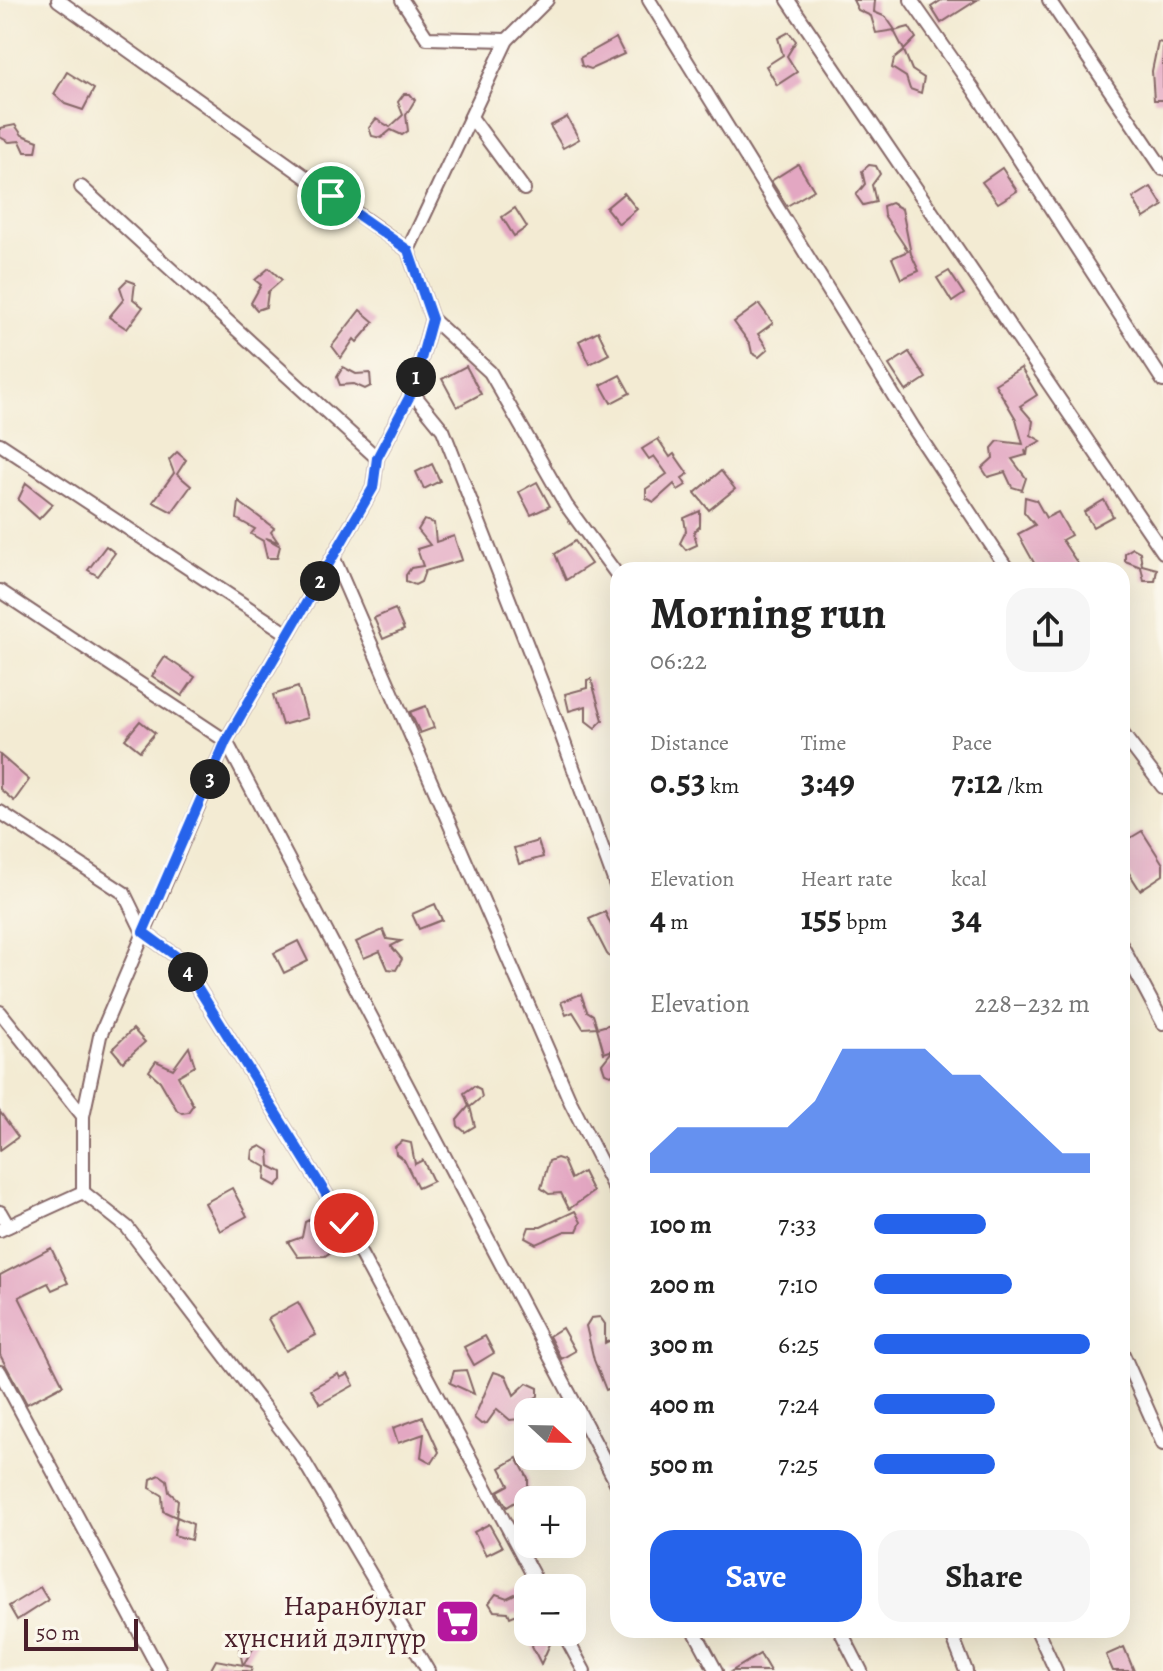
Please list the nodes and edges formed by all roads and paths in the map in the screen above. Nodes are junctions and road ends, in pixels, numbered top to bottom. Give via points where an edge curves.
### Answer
1 (58, 0) edge
2 (402, 0) edge
3 (547, 0) edge
4 (649, 0) edge
5 (788, 0) edge
6 (911, 0) edge
7 (1049, 0) edge
8 (507, 40) junction
9 (471, 117) junction
10 (1163, 169) edge
11 (81, 187) dead end
12 (524, 189) dead end
13 (408, 250) junction
14 (432, 319) junction
15 (1163, 381) edge
16 (412, 392) junction
17 (0, 444) edge
18 (377, 458) junction
19 (1163, 552) edge
20 (334, 559) junction
21 (1003, 562) edge
22 (610, 565) edge
23 (0, 591) edge
24 (288, 634) junction
25 (226, 741) junction
26 (1130, 744) edge
27 (1163, 787) edge
28 (0, 812) edge
29 (610, 869) edge
30 (143, 932) junction
31 (1130, 961) edge
32 (0, 1012) edge
33 (1163, 1023) edge
34 (83, 1116) junction
35 (610, 1180) edge
36 (83, 1192) junction
37 (0, 1212) edge
38 (4, 1228) edge
39 (1130, 1370) edge
40 (0, 1372) edge
41 (1163, 1444) edge
42 (610, 1471) edge
43 (532, 1574) edge
44 (698, 1638) edge
45 (844, 1638) edge
46 (953, 1638) edge
47 (1041, 1638) edge
48 (571, 1646) edge
49 (160, 1671) edge
50 (428, 1671) edge
51 (584, 1671) edge
52 (716, 1671) edge
53 (861, 1671) edge
54 (966, 1671) edge
55 (1056, 1671) edge

1 - 13 street
2 - 8 street via 427,38
3 - 8 street
4 - 21 street
5 - 19 street
6 - 15 street
7 - 10 street
8 - 9 street
9 - 12 street
9 - 13 street
11 - 18 street
13 - 14 street
14 - 16 street
14 - 22 street via 490,372 566,505
16 - 18 street
16 - 29 street via 443,430
17 - 24 street
18 - 20 street via 373,488
20 - 24 street
20 - 35 street via 564,1089
23 - 25 street
24 - 25 street
25 - 30 street
25 - 42 street
26 - 27 street
28 - 30 street via 124,893
30 - 34 street via 100,1036
30 - 43 street via 180,959 344,1223
31 - 33 street
32 - 34 street
34 - 36 street
36 - 38 street
36 - 50 street via 127,1227 299,1453
37 - 38 street
39 - 41 street
40 - 49 street
44 - 52 street
45 - 53 street
46 - 54 street
47 - 55 street
48 - 51 street

